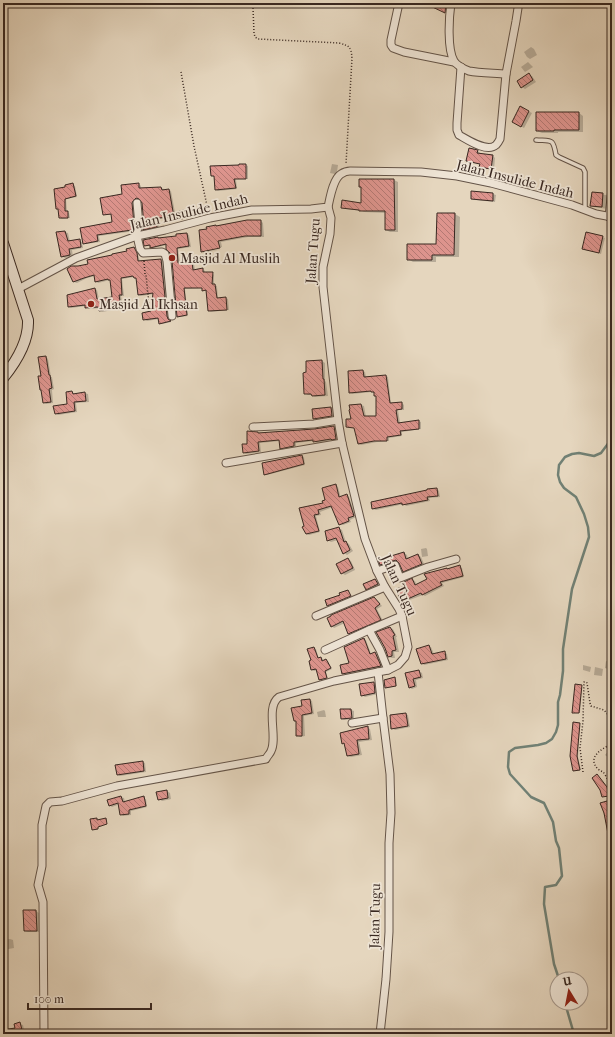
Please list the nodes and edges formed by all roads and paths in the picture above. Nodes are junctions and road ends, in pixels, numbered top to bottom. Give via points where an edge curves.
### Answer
1 (399, 3) edge
2 (452, 3) edge
3 (517, 3) edge
4 (254, 8) dead end
5 (454, 62) junction
6 (460, 67) junction
7 (181, 72) dead end
8 (506, 74) junction
9 (536, 140) dead end
10 (345, 172) junction
11 (612, 188) edge
12 (137, 203) dead end
13 (328, 207) junction
14 (585, 211) junction
15 (611, 217) edge
16 (210, 218) junction
17 (137, 236) junction
18 (3, 243) edge
19 (143, 253) junction
20 (18, 289) junction
21 (149, 305) dead end
22 (172, 316) dead end
23 (3, 378) edge
24 (338, 420) junction
25 (253, 427) dead end
26 (342, 443) junction
27 (226, 463) dead end
28 (456, 559) dead end
29 (377, 571) junction
30 (385, 587) junction
31 (316, 616) dead end
32 (402, 616) junction
33 (369, 630) junction
34 (325, 650) dead end
35 (388, 670) junction
36 (378, 672) junction
37 (383, 718) junction
38 (612, 719) edge
39 (352, 723) dead end
40 (612, 744) edge
41 (582, 772) dead end
42 (612, 809) edge
43 (612, 870) edge
44 (612, 908) edge
45 (44, 1034) edge
46 (380, 1034) edge

1 - 5 street via 391,40 393,48
2 - 5 street via 449,26
3 - 8 street
4 - 10 path via 254,33 258,39 338,43 348,46 351,50
5 - 6 street
6 - 8 street via 469,71
6 - 8 street via 457,130 459,135 483,147 490,148 500,139
7 - 16 path
9 - 14 lane via 552,142 556,155 583,168
10 - 13 street via 337,178
10 - 14 street, Jalan Insulide Indah via 421,172 457,176 572,205
11 - 15 street
12 - 17 street
13 - 16 street, Jalan Insulide Indah via 252,210
13 - 24 street, Jalan Tugu via 331,218 323,267 323,287
14 - 15 street, Jalan Insulide Indah
16 - 17 street, Jalan Insulide Indah
17 - 19 street
17 - 20 street, Jalan Insulide Indah via 76,258
18 - 20 main road
19 - 21 path
19 - 22 street via 165,254
20 - 23 main road via 28,320 26,340 14,365
24 - 25 street
24 - 26 street, Jalan Tugu
26 - 27 street
26 - 29 street, Jalan Tugu via 365,539
28 - 29 street via 400,578 395,565
29 - 30 street, Jalan Tugu
30 - 31 street
30 - 32 street, Jalan Tugu
32 - 33 street
32 - 35 street, Jalan Tugu via 408,647 405,657 398,665
33 - 34 street
33 - 35 street
35 - 36 street, Jalan Tugu
36 - 37 street, Jalan Tugu
36 - 45 street via 334,681 275,700 272,750 266,759 117,786 50,802 46,806 42,825 42,866 38,885 43,902
37 - 39 street
37 - 46 street, Jalan Tugu via 390,774 391,813 389,932
38 - 41 path via 604,710 591,706 587,683 584,682 580,748
40 - 42 path via 600,750 594,759 594,764 598,770 604,772 608,780
43 - 44 path via 609,875

